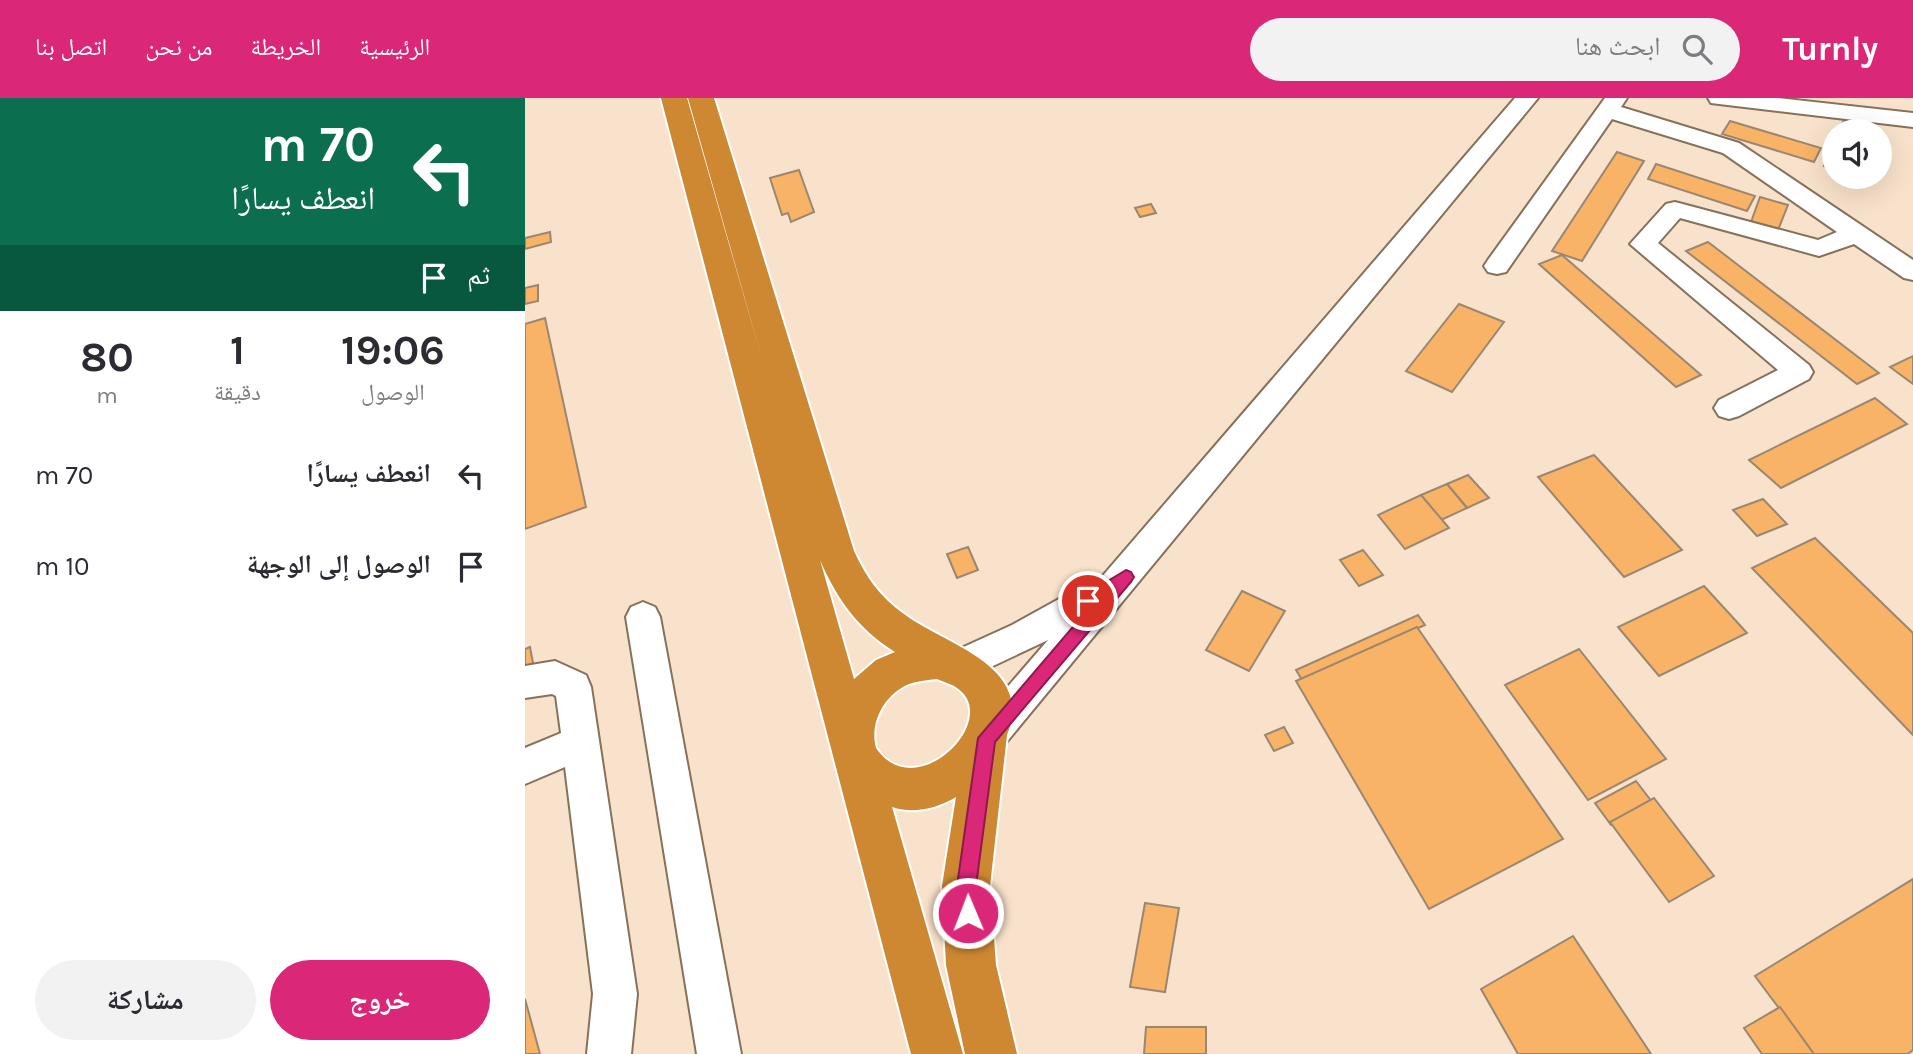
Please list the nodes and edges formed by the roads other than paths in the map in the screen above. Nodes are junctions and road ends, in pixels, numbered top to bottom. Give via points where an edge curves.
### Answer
1 (674, 98) edge
2 (701, 98) edge
3 (1527, 98) edge
4 (1719, 98) edge
5 (1611, 104) edge
6 (1913, 120) edge
7 (1856, 234) junction
8 (1497, 267) dead end
9 (1913, 272) edge
10 (1729, 408) dead end
11 (1126, 577) junction
12 (643, 617) dead end
13 (960, 666) junction
14 (525, 682) edge
15 (987, 738) junction
16 (580, 742) junction
17 (854, 754) junction
18 (525, 766) edge
19 (608, 1054) edge
20 (719, 1054) edge
21 (937, 1054) edge
22 (991, 1054) edge

1 - 17 highway
2 - 13 highway via 835,551 854,590 884,624 911,643
3 - 11 street
4 - 6 street
5 - 7 street via 1731,148
5 - 8 street
7 - 9 street
7 - 10 street via 1819,248 1675,209 1643,244 1799,372
11 - 13 street via 1070,612
11 - 15 street
12 - 20 street
13 - 15 highway via 977,677 988,694 992,716
13 - 17 highway via 938,661 890,674 871,690 858,710 852,732
14 - 16 street via 555,677 573,687
15 - 17 highway via 974,759 954,776 929,787 884,785 865,772
15 - 22 highway via 966,886 971,965
16 - 18 street
16 - 19 street via 615,994
17 - 21 highway

